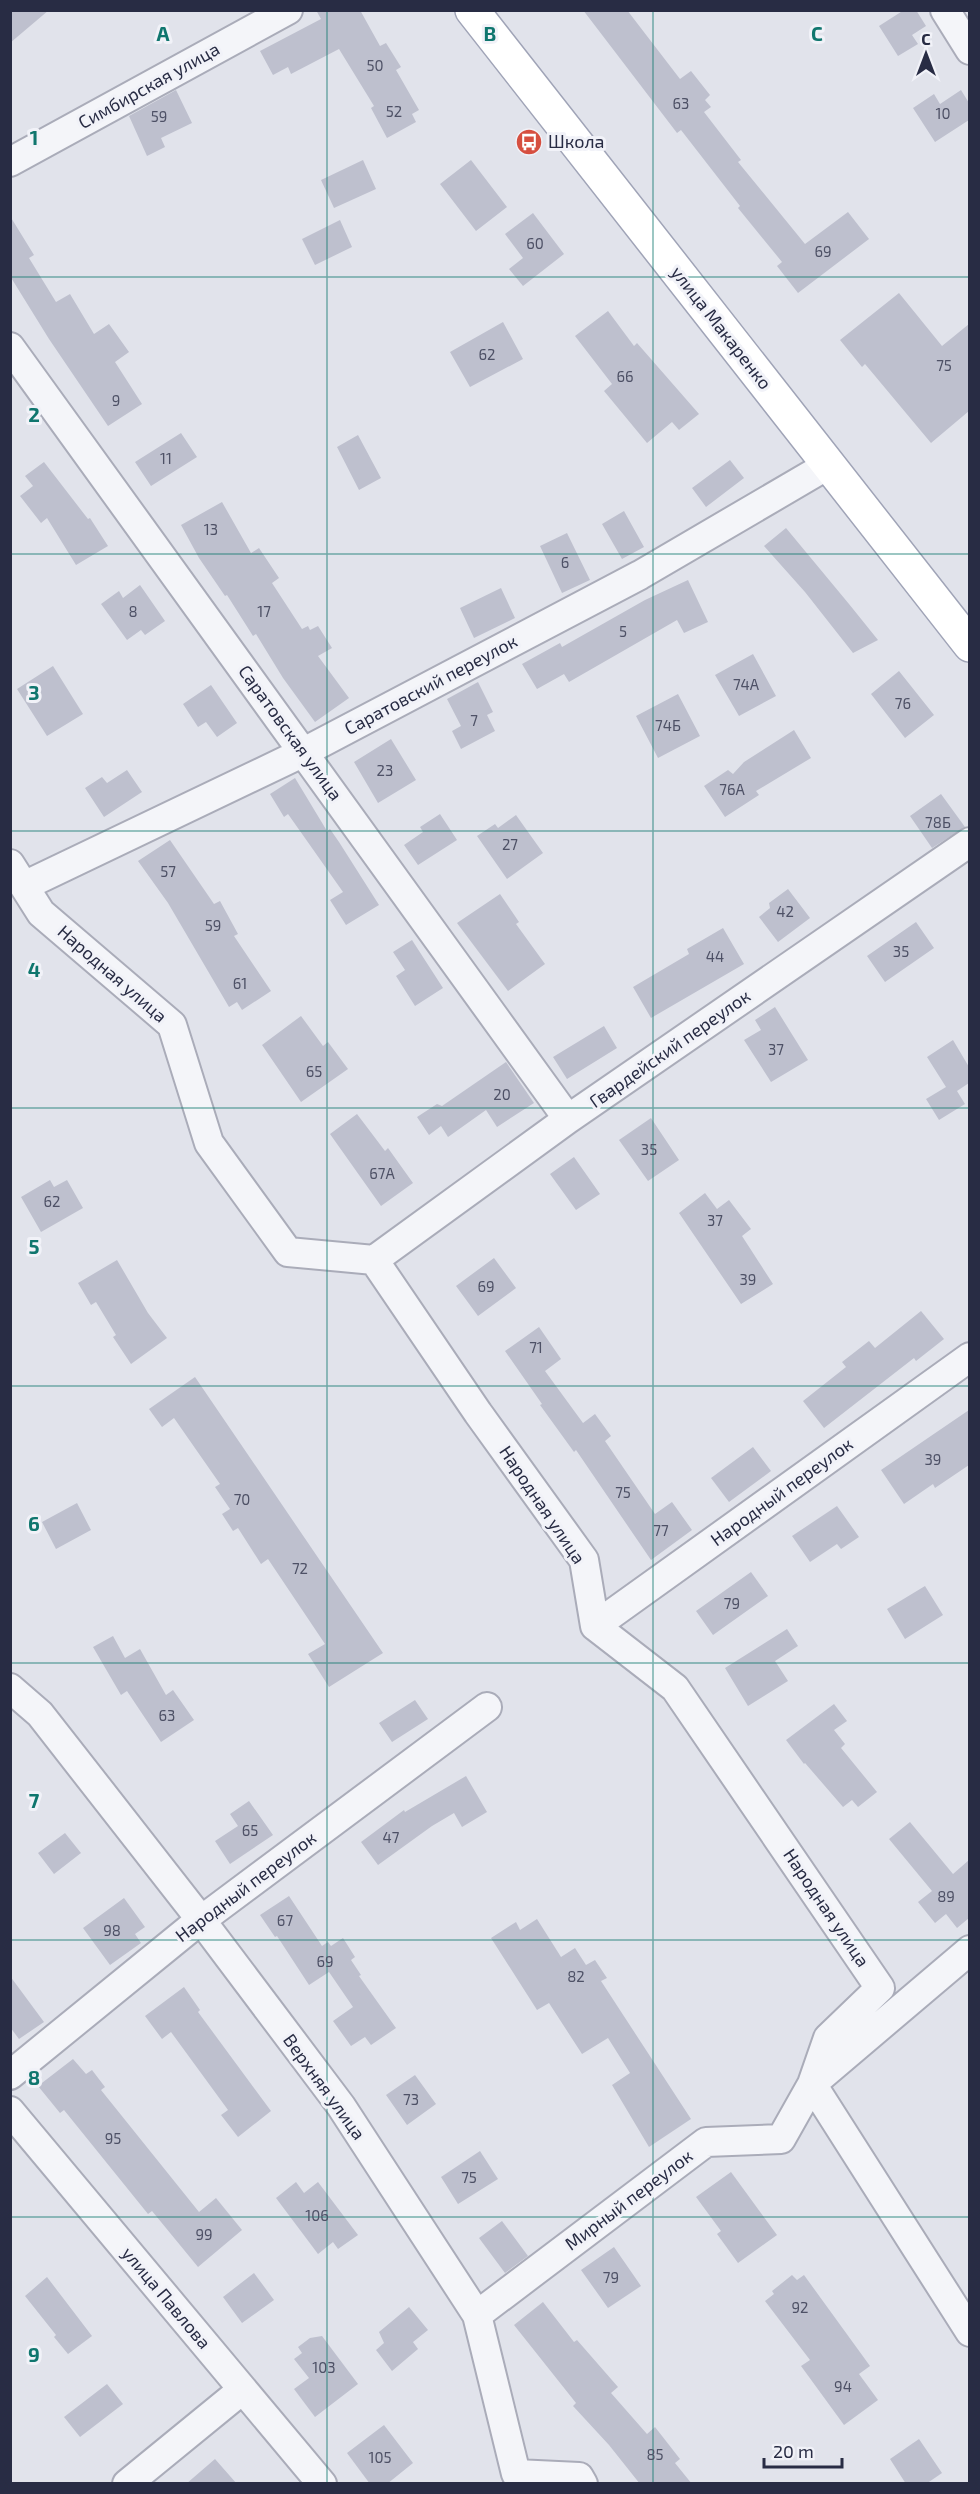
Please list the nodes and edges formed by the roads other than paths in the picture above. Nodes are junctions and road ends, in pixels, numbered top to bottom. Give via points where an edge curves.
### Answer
1 (288, 10) edge
2 (472, 10) edge
3 (945, 10) edge
4 (969, 50) edge
5 (10, 162) edge
6 (10, 347) edge
7 (828, 465) junction
8 (969, 645) edge
9 (304, 752) junction
10 (969, 842) edge
11 (17, 875) edge
12 (568, 1119) junction
13 (374, 1260) junction
14 (969, 1357) edge
15 (595, 1626) junction
16 (10, 1688) edge
17 (487, 1707) dead end
18 (201, 1920) junction
19 (969, 1950) edge
20 (10, 2075) edge
21 (812, 2084) junction
22 (10, 2111) edge
23 (477, 2315) junction
24 (969, 2332) edge
25 (242, 2390) junction
26 (506, 2479) edge
27 (128, 2484) edge
28 (322, 2484) edge
29 (583, 2484) edge

1 - 5 street, Симбирская улица
2 - 7 main road, улица Макаренко
3 - 4 street
6 - 9 street, Саратовская улица
7 - 8 main road, улица Макаренко
7 - 9 street, Саратовский переулок via 640,575
9 - 11 street, Саратовский переулок
9 - 12 street, Саратовская улица
10 - 12 street, Гвардейский переулок
11 - 13 street, Народная улица via 41,913 172,1026 209,1143 288,1252
12 - 13 street, Гвардейский переулок
13 - 15 street, Народная улица via 584,1560
14 - 15 street, Народный переулок
15 - 21 street, Народная улица via 675,1688 880,1988 828,2038
16 - 18 street, Верхняя улица via 40,1714
17 - 18 street, Народный переулок
18 - 20 street, Народный переулок
18 - 23 street, Верхняя улица via 341,2106
19 - 21 street, Мирный переулок
21 - 23 street, Мирный переулок via 781,2139 706,2142
21 - 24 street
22 - 25 street, улица Павлова
23 - 26 street, Верхняя улица
25 - 27 street
25 - 28 street, улица Павлова
26 - 29 street, Верхняя улица via 579,2477

